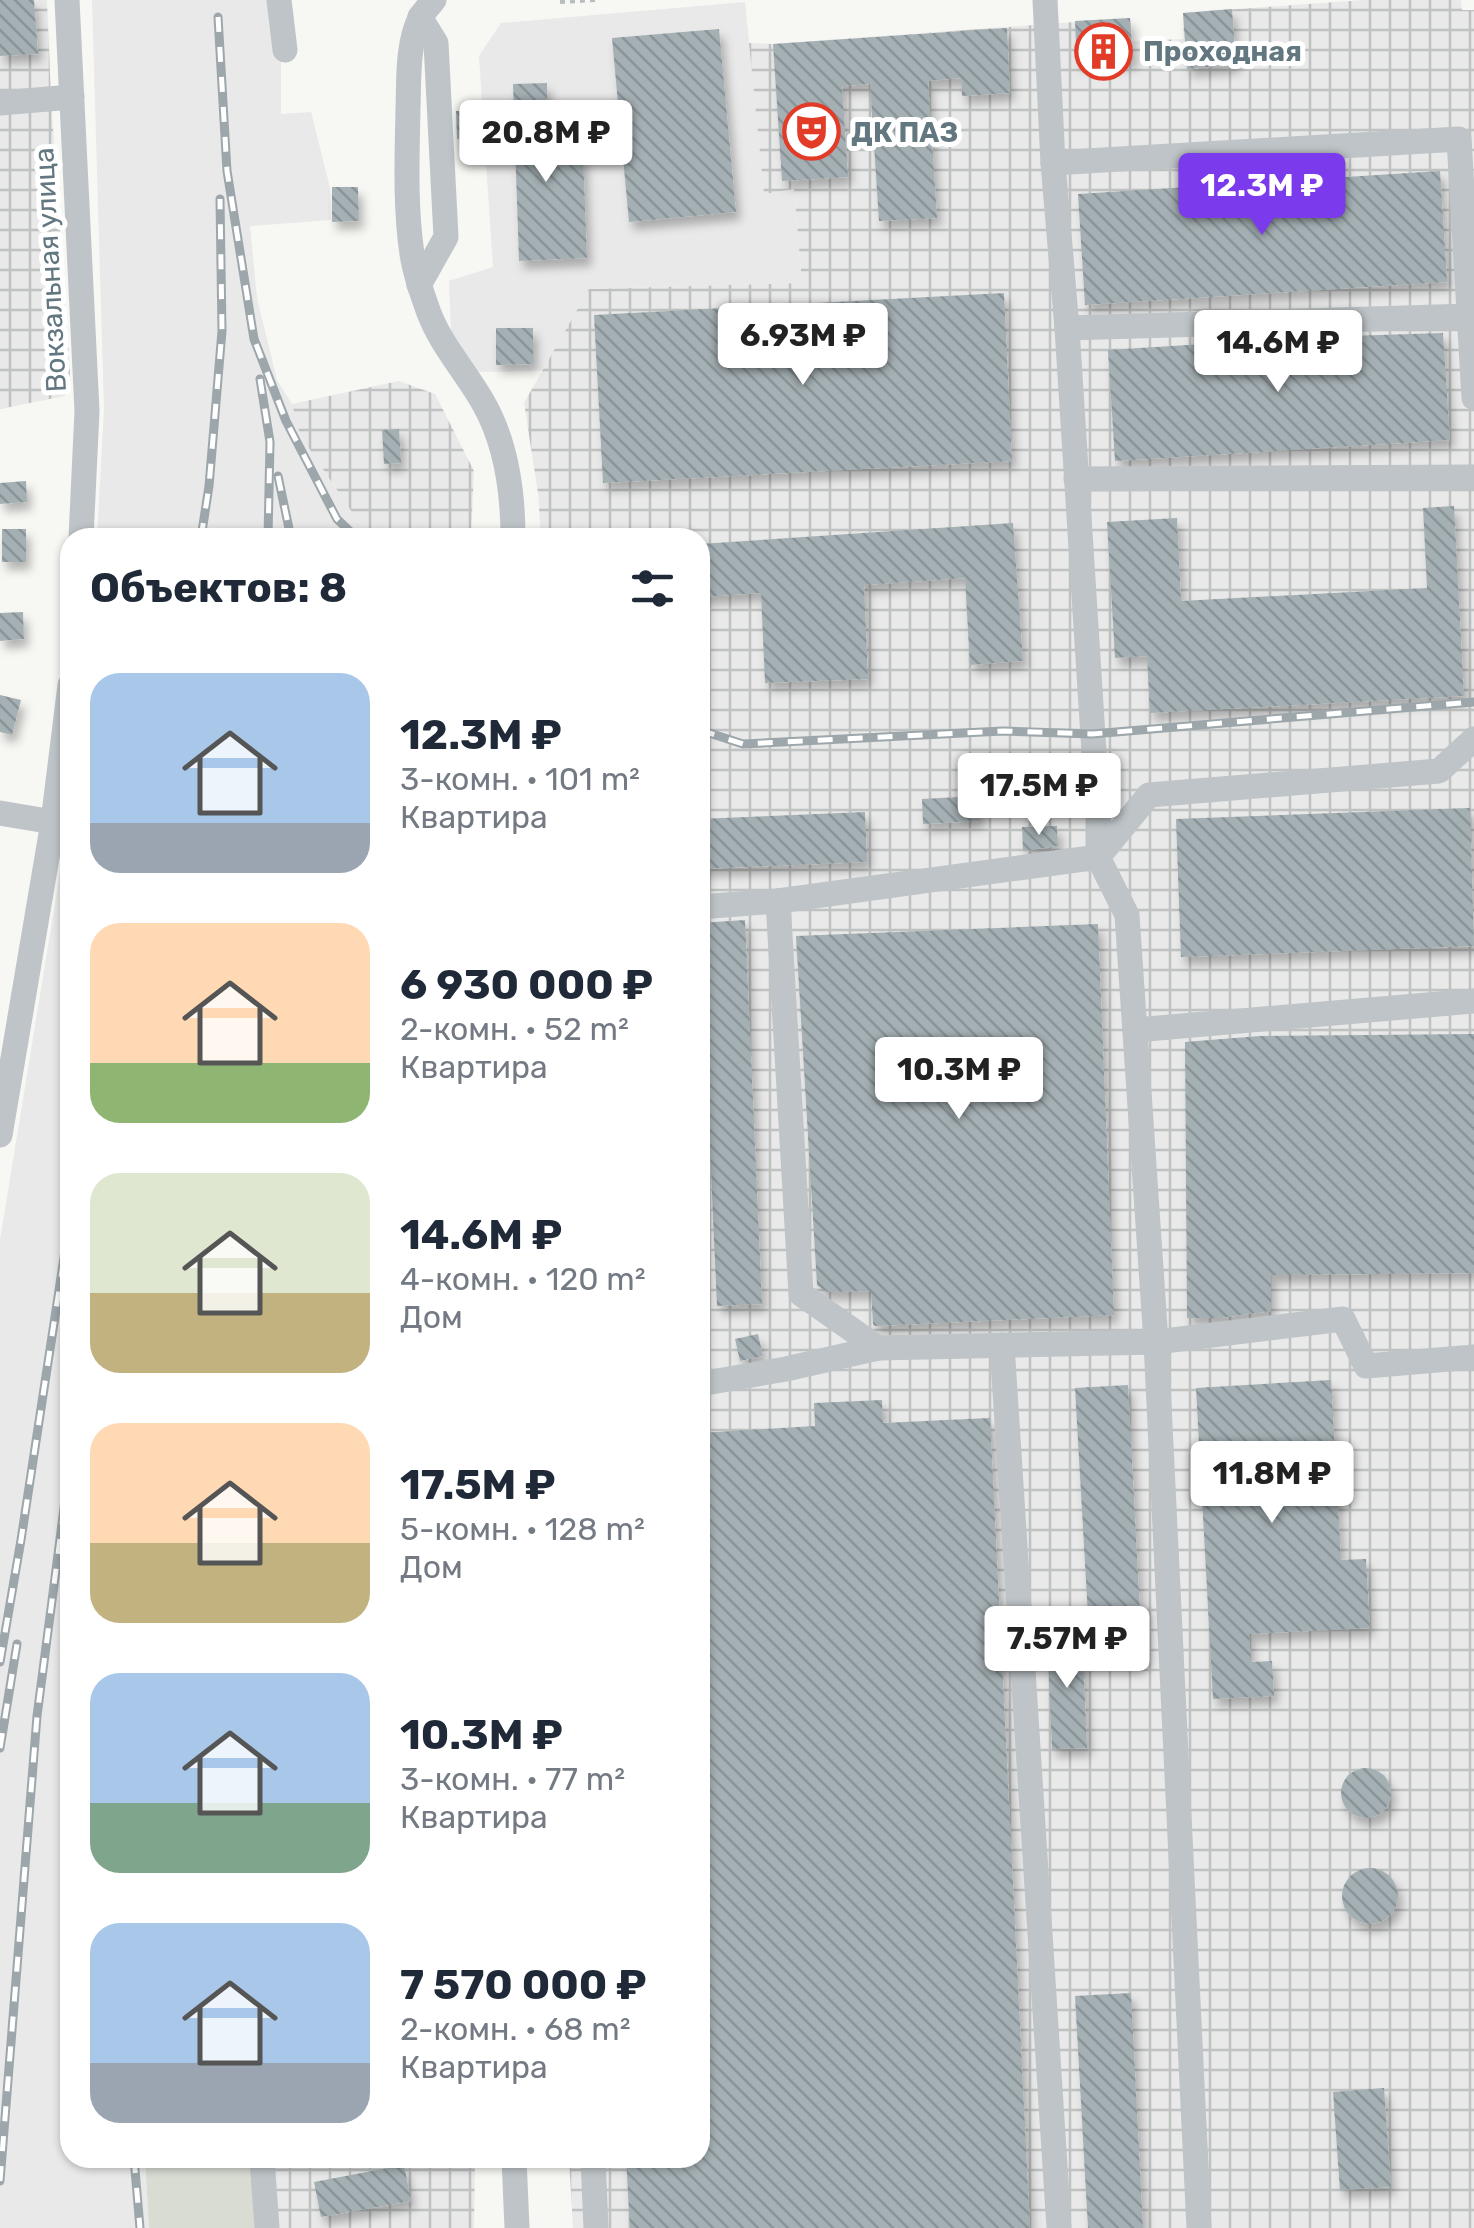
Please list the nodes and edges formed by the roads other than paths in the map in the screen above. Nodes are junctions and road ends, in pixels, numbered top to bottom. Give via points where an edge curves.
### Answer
1 (67, 0) edge
2 (279, 0) edge
3 (1045, 0) edge
4 (427, 8) edge
5 (284, 50) dead end
6 (72, 97) junction
7 (0, 103) edge
8 (1053, 163) junction
9 (419, 285) junction
10 (1470, 316) junction
11 (1067, 328) junction
12 (1474, 398) edge
13 (1474, 477) edge
14 (1076, 480) junction
15 (82, 528) edge
16 (513, 528) edge
17 (1474, 739) edge
18 (60, 766) edge
19 (0, 812) edge
20 (53, 822) junction
21 (1098, 857) junction
22 (778, 901) junction
23 (710, 906) edge
24 (1474, 1001) edge
25 (1135, 1030) junction
26 (0, 1135) edge
27 (1156, 1342) junction
28 (1002, 1345) junction
29 (878, 1348) junction
30 (1474, 1357) edge
31 (710, 1382) edge
32 (263, 2168) edge
33 (514, 2168) edge
34 (593, 2168) edge
35 (267, 2228) edge
36 (516, 2228) edge
37 (596, 2228) edge
38 (1059, 2228) edge
39 (1199, 2228) edge

1 - 6 street, Вокзальная улица
2 - 5 street
3 - 8 street
4 - 9 street via 410,59 407,169
4 - 9 street via 436,43 446,237
6 - 7 street
6 - 15 street, Вокзальная улица via 88,410
8 - 10 street via 1459,139
8 - 11 street
9 - 16 street via 442,342 496,430 507,464
10 - 11 street
10 - 12 street
11 - 14 street
13 - 14 street
14 - 21 street
17 - 21 street via 1439,772 1148,795
18 - 20 street
19 - 20 street
20 - 26 street
21 - 22 street
21 - 25 street via 1127,914
22 - 23 street
22 - 29 street via 801,1294
24 - 25 street
25 - 27 street
27 - 28 street
27 - 30 street via 1342,1319 1366,1366
27 - 39 street
28 - 29 street
28 - 38 street
29 - 31 street
32 - 35 street
33 - 36 street
34 - 37 street

